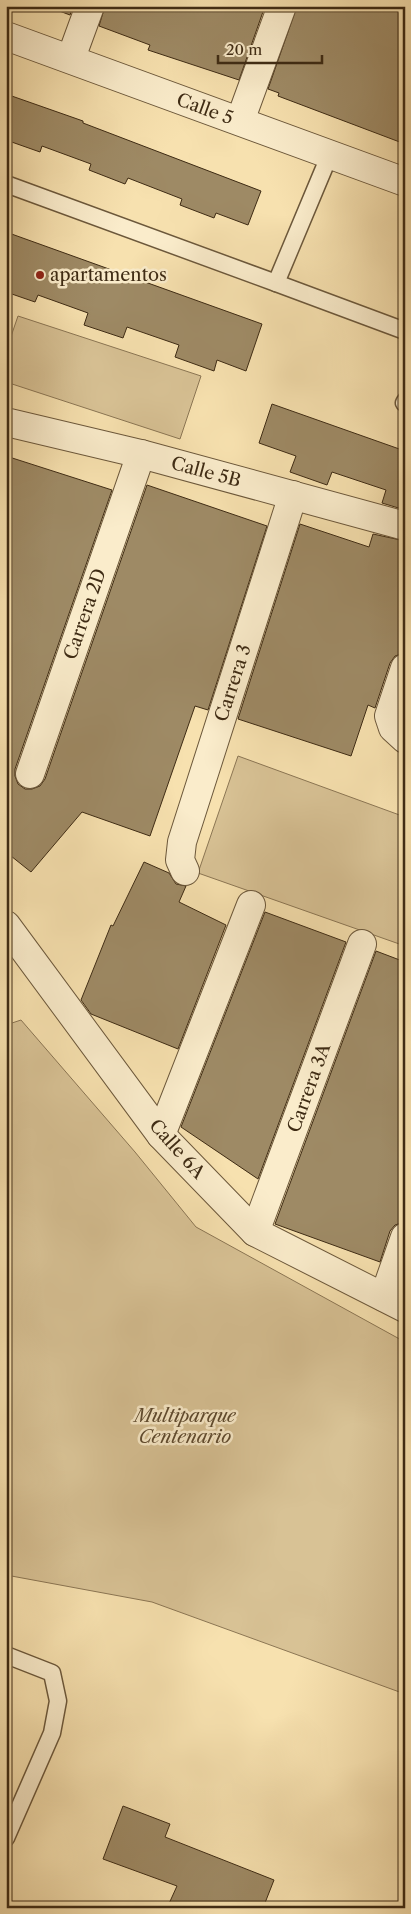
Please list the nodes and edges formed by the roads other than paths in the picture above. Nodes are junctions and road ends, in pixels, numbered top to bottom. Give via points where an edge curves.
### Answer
1 (90, 6) edge
2 (282, 6) edge
3 (6, 36) edge
4 (70, 58) junction
5 (240, 122) junction
6 (330, 154) junction
7 (405, 182) edge
8 (6, 184) edge
9 (276, 283) junction
10 (405, 331) edge
11 (7, 422) edge
12 (141, 454) junction
13 (293, 495) junction
14 (405, 526) edge
15 (405, 668) edge
16 (405, 740) edge
17 (30, 774) dead end
18 (185, 871) dead end
19 (251, 905) dead end
20 (6, 925) edge
21 (362, 944) dead end
22 (161, 1135) junction
23 (255, 1232) junction
24 (405, 1237) edge
25 (395, 1303) edge
26 (6, 1655) edge
27 (6, 1838) edge

1 - 4 street
2 - 5 street
3 - 4 street, Calle 5
4 - 5 street, Calle 5
5 - 6 street, Calle 5
6 - 7 street, Calle 5
6 - 9 lane
8 - 9 lane
9 - 10 lane
11 - 12 street, Calle 5B
12 - 13 street, Calle 5B
12 - 17 street, Carrera 2D
13 - 14 street, Calle 5B
13 - 18 street, Carrera 3 via 182,842 180,860
15 - 16 street via 389,716 393,728
19 - 22 street
20 - 22 street, Calle 6A
21 - 23 street, Carrera 3A
22 - 23 street, Calle 6A
23 - 25 street, Calle 6A
24 - 25 street
26 - 27 lane via 52,1673 58,1701 52,1733

